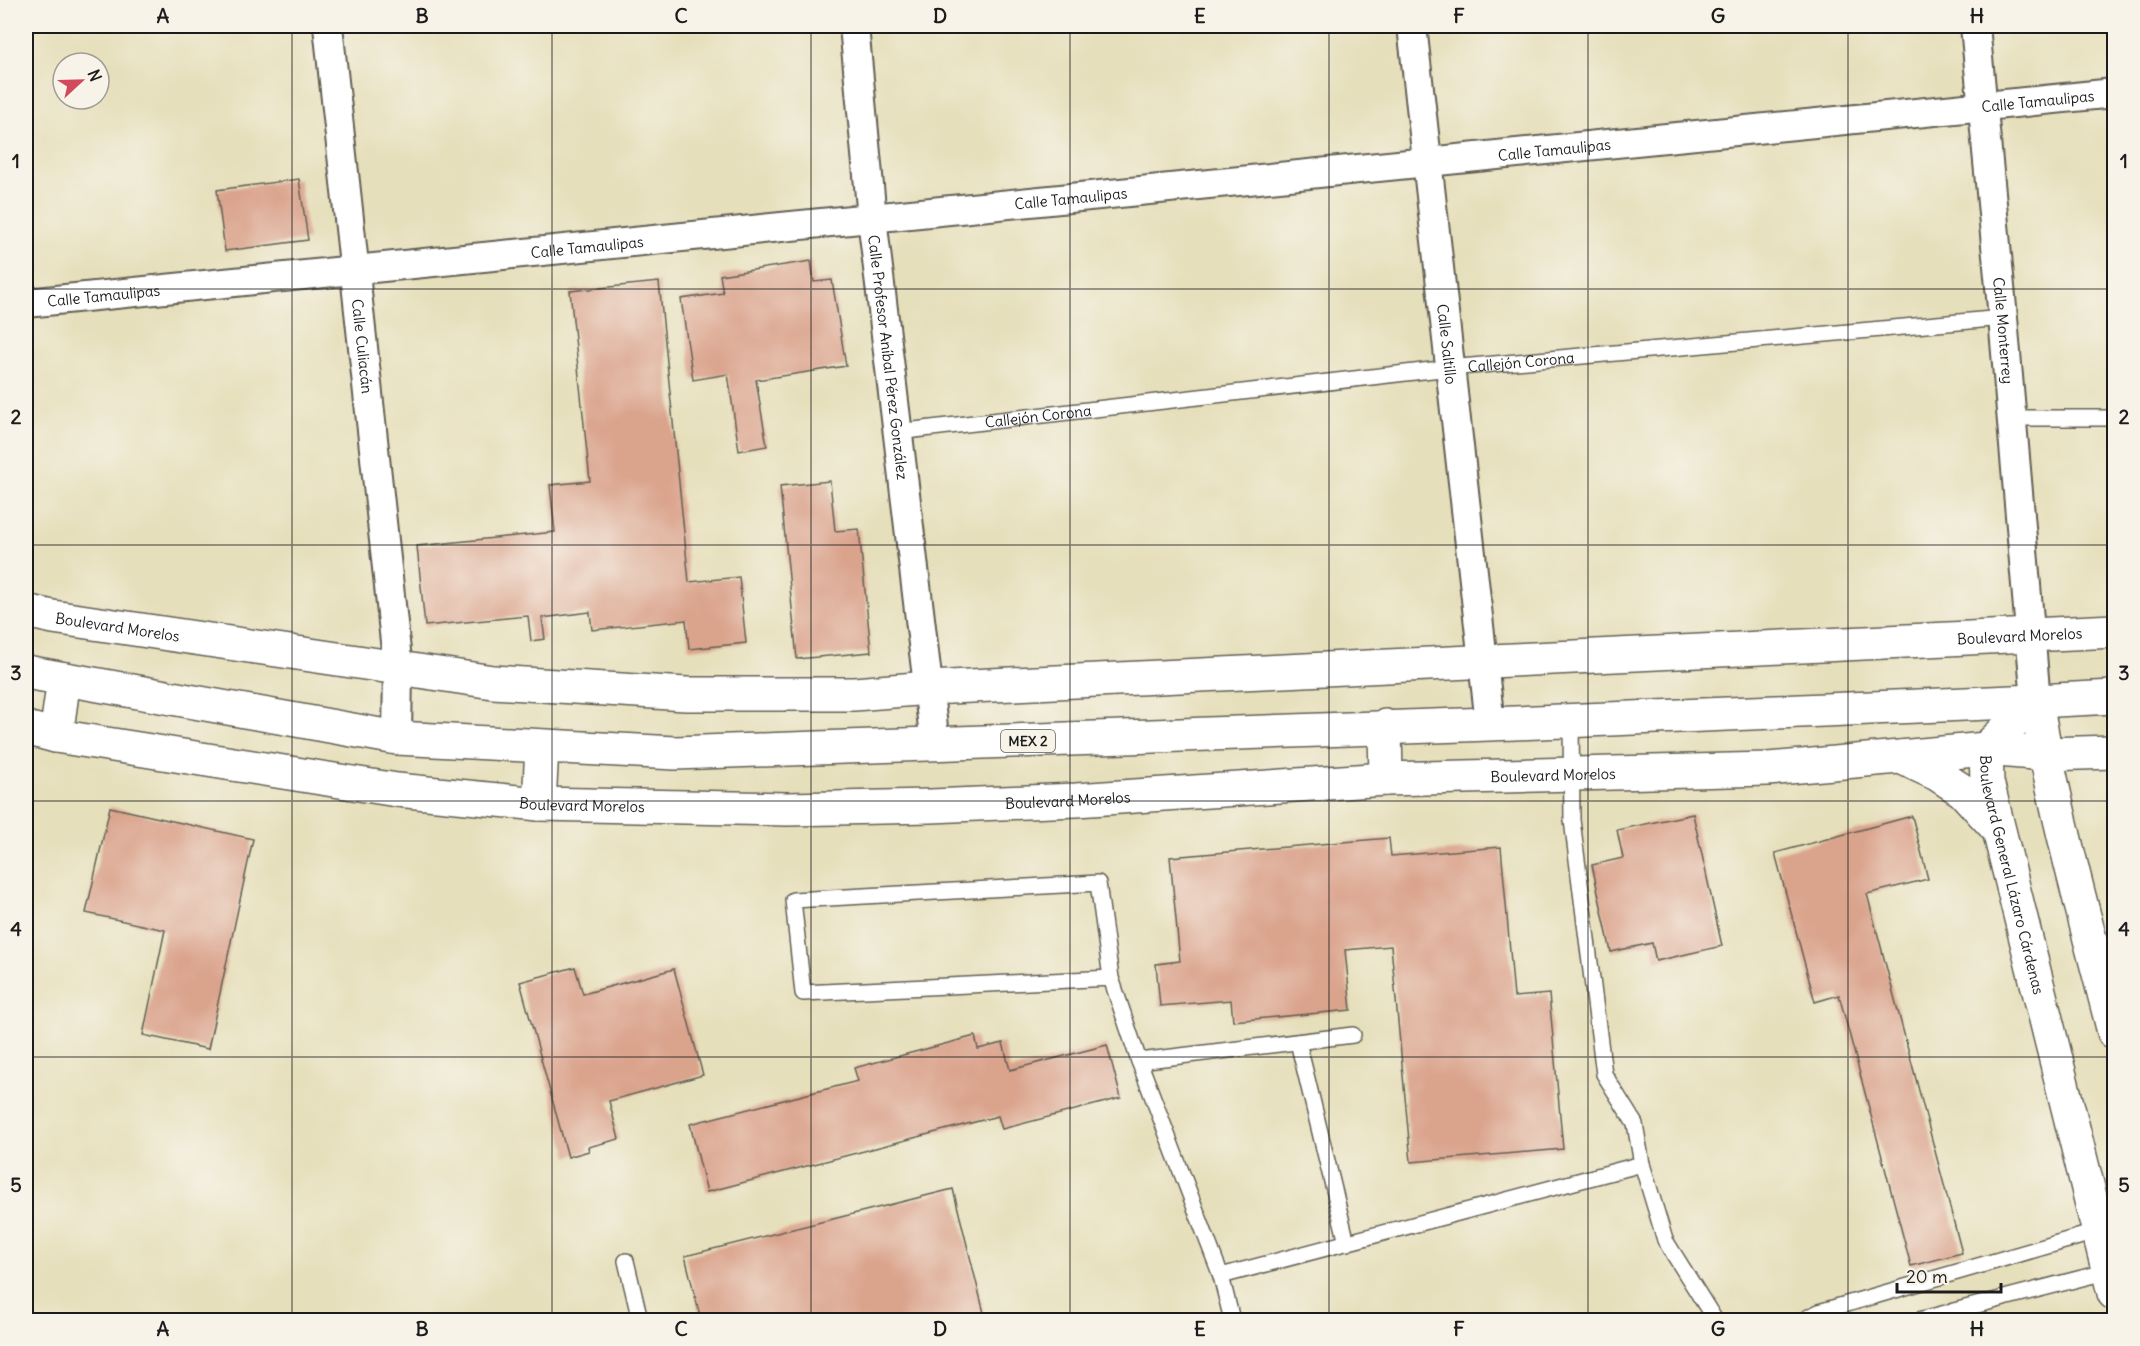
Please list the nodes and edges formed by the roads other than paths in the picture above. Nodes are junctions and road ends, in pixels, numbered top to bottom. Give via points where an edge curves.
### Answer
1 (328, 26) edge
2 (854, 26) edge
3 (1412, 26) edge
4 (1975, 26) edge
5 (2115, 93) edge
6 (1984, 106) junction
7 (1428, 162) junction
8 (872, 218) junction
9 (354, 270) junction
10 (26, 303) edge
11 (2003, 318) junction
12 (1449, 368) junction
13 (2012, 418) junction
14 (2115, 418) edge
15 (897, 432) junction
16 (26, 611) edge
17 (2115, 631) edge
18 (2030, 635) junction
19 (1485, 661) junction
20 (398, 669) junction
21 (26, 672) edge
22 (64, 680) junction
23 (929, 688) junction
24 (2115, 697) edge
25 (2036, 701) junction
26 (1571, 720) junction
27 (1490, 724) junction
28 (1385, 726) junction
29 (41, 732) edge
30 (397, 738) junction
31 (935, 744) junction
32 (542, 747) junction
33 (1986, 748) junction
34 (2115, 752) edge
35 (2045, 754) junction
36 (1901, 757) junction
37 (1571, 774) junction
38 (1386, 779) junction
39 (539, 804) junction
40 (2000, 831) junction
41 (1111, 978) junction
42 (2115, 1032) edge
43 (1353, 1035) dead end
44 (1298, 1041) junction
45 (1139, 1060) junction
46 (1642, 1164) junction
47 (2107, 1228) edge
48 (1347, 1243) junction
49 (626, 1262) dead end
50 (1221, 1276) junction
51 (2112, 1282) edge
52 (640, 1320) edge
53 (1232, 1320) edge
54 (1715, 1320) edge
55 (1803, 1320) edge
56 (1919, 1320) edge

1 - 9 street, Calle Culiacán
2 - 8 street, Calle Profesor Aníbal Pérez González
3 - 7 street, Calle Saltillo
4 - 6 street, Calle Monterrey
5 - 6 street, Calle Tamaulipas
6 - 7 street, Calle Tamaulipas
6 - 11 street, Calle Monterrey
7 - 8 street, Calle Tamaulipas
7 - 12 street, Calle Saltillo
8 - 9 street, Calle Tamaulipas
8 - 15 street, Calle Profesor Aníbal Pérez González
9 - 10 street, Calle Tamaulipas
9 - 20 street, Calle Culiacán
11 - 12 lane, Callejón Corona
11 - 13 street, Calle Monterrey
12 - 15 lane, Callejón Corona
12 - 19 street, Calle Saltillo
13 - 14 lane
13 - 18 street, Calle Monterrey
15 - 23 street, Calle Profesor Aníbal Pérez González
16 - 20 street, Boulevard Morelos
17 - 18 street, Boulevard Morelos
18 - 19 street, Boulevard Morelos
18 - 25 street, Calle Monterrey
19 - 23 street, Boulevard Morelos
19 - 27 street, Calle Saltillo
20 - 23 street, Boulevard Morelos via 493,682 686,694 854,694
20 - 30 street, Calle Culiacán
21 - 22 street, MEX 2
22 - 29 street
22 - 30 street, MEX 2
23 - 31 street, Calle Profesor Aníbal Pérez González
24 - 25 street, MEX 2
25 - 26 street, MEX 2
25 - 33 street, Boulevard General Lázaro Cárdenas
25 - 35 street
26 - 27 street, MEX 2
26 - 37 lane
27 - 28 street, MEX 2
28 - 31 street, MEX 2
28 - 38 street
29 - 39 street, Boulevard Morelos via 397,790
30 - 32 street, MEX 2
31 - 32 street, MEX 2 via 675,753
32 - 39 street
33 - 35 street, Boulevard Morelos
33 - 36 street, Boulevard Morelos
33 - 40 street, Boulevard General Lázaro Cárdenas via 1987,782
34 - 35 street, Boulevard Morelos
35 - 42 street
36 - 37 street, Boulevard Morelos via 1768,769
36 - 40 street via 1963,791
37 - 38 street, Boulevard Morelos
37 - 46 lane via 1572,820 1604,1074 1635,1124
38 - 39 street, Boulevard Morelos via 931,806 787,809
40 - 47 street, Boulevard General Lázaro Cárdenas
41 - 41 lane via 1098,883 793,900 803,993
41 - 45 lane
43 - 44 lane
44 - 45 lane
44 - 48 lane
45 - 50 lane
46 - 48 lane
46 - 54 lane via 1665,1240
47 - 51 street, Boulevard General Lázaro Cárdenas
47 - 55 lane via 1819,1312
48 - 50 lane
49 - 52 lane
50 - 53 lane
51 - 56 lane

